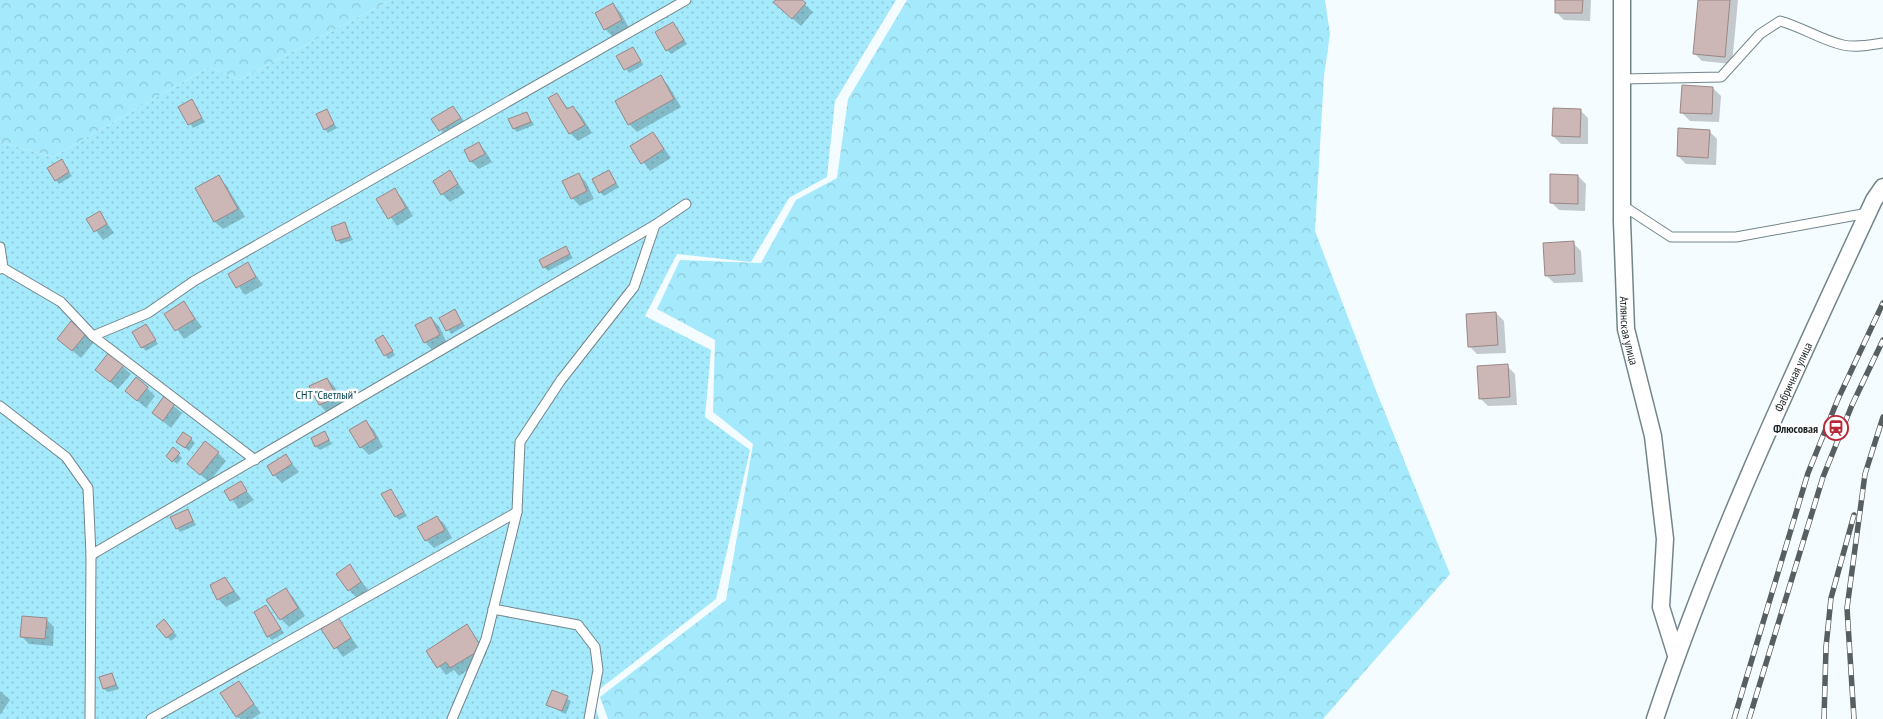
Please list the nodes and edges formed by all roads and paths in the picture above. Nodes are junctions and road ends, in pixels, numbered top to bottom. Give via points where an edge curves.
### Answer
1 (686, 0) edge
2 (1622, 0) edge
3 (1883, 43) edge
4 (1622, 79) junction
5 (1883, 187) edge
6 (686, 204) dead end
7 (1622, 205) junction
8 (1868, 213) junction
9 (655, 225) junction
10 (0, 248) edge
11 (1, 269) edge
12 (93, 336) junction
13 (0, 406) edge
14 (255, 460) junction
15 (518, 512) junction
16 (92, 555) junction
17 (493, 609) junction
18 (1676, 655) junction
19 (90, 719) edge
20 (150, 719) edge
21 (452, 719) edge
22 (589, 719) edge
23 (1655, 719) edge

1 - 12 lane via 194,281 148,313
2 - 4 street, Атлянская улица
3 - 4 lane via 1845,46 1780,21 1760,34 1721,77
4 - 7 street, Атлянская улица
5 - 8 street, Фабричная улица
6 - 9 lane
7 - 8 lane via 1672,237 1736,237
7 - 18 street, Атлянская улица via 1626,329 1653,436 1666,539 1661,607
8 - 18 street, Фабричная улица via 1777,408
9 - 14 lane
9 - 15 lane via 634,287 561,380 520,442
10 - 11 lane
11 - 12 lane via 62,302
12 - 14 lane
13 - 16 lane via 66,457 88,488
14 - 16 lane
15 - 17 lane
15 - 20 lane
16 - 19 lane
17 - 21 lane via 486,639
17 - 22 lane via 578,625 595,647 598,670
18 - 23 street, Фабричная улица

